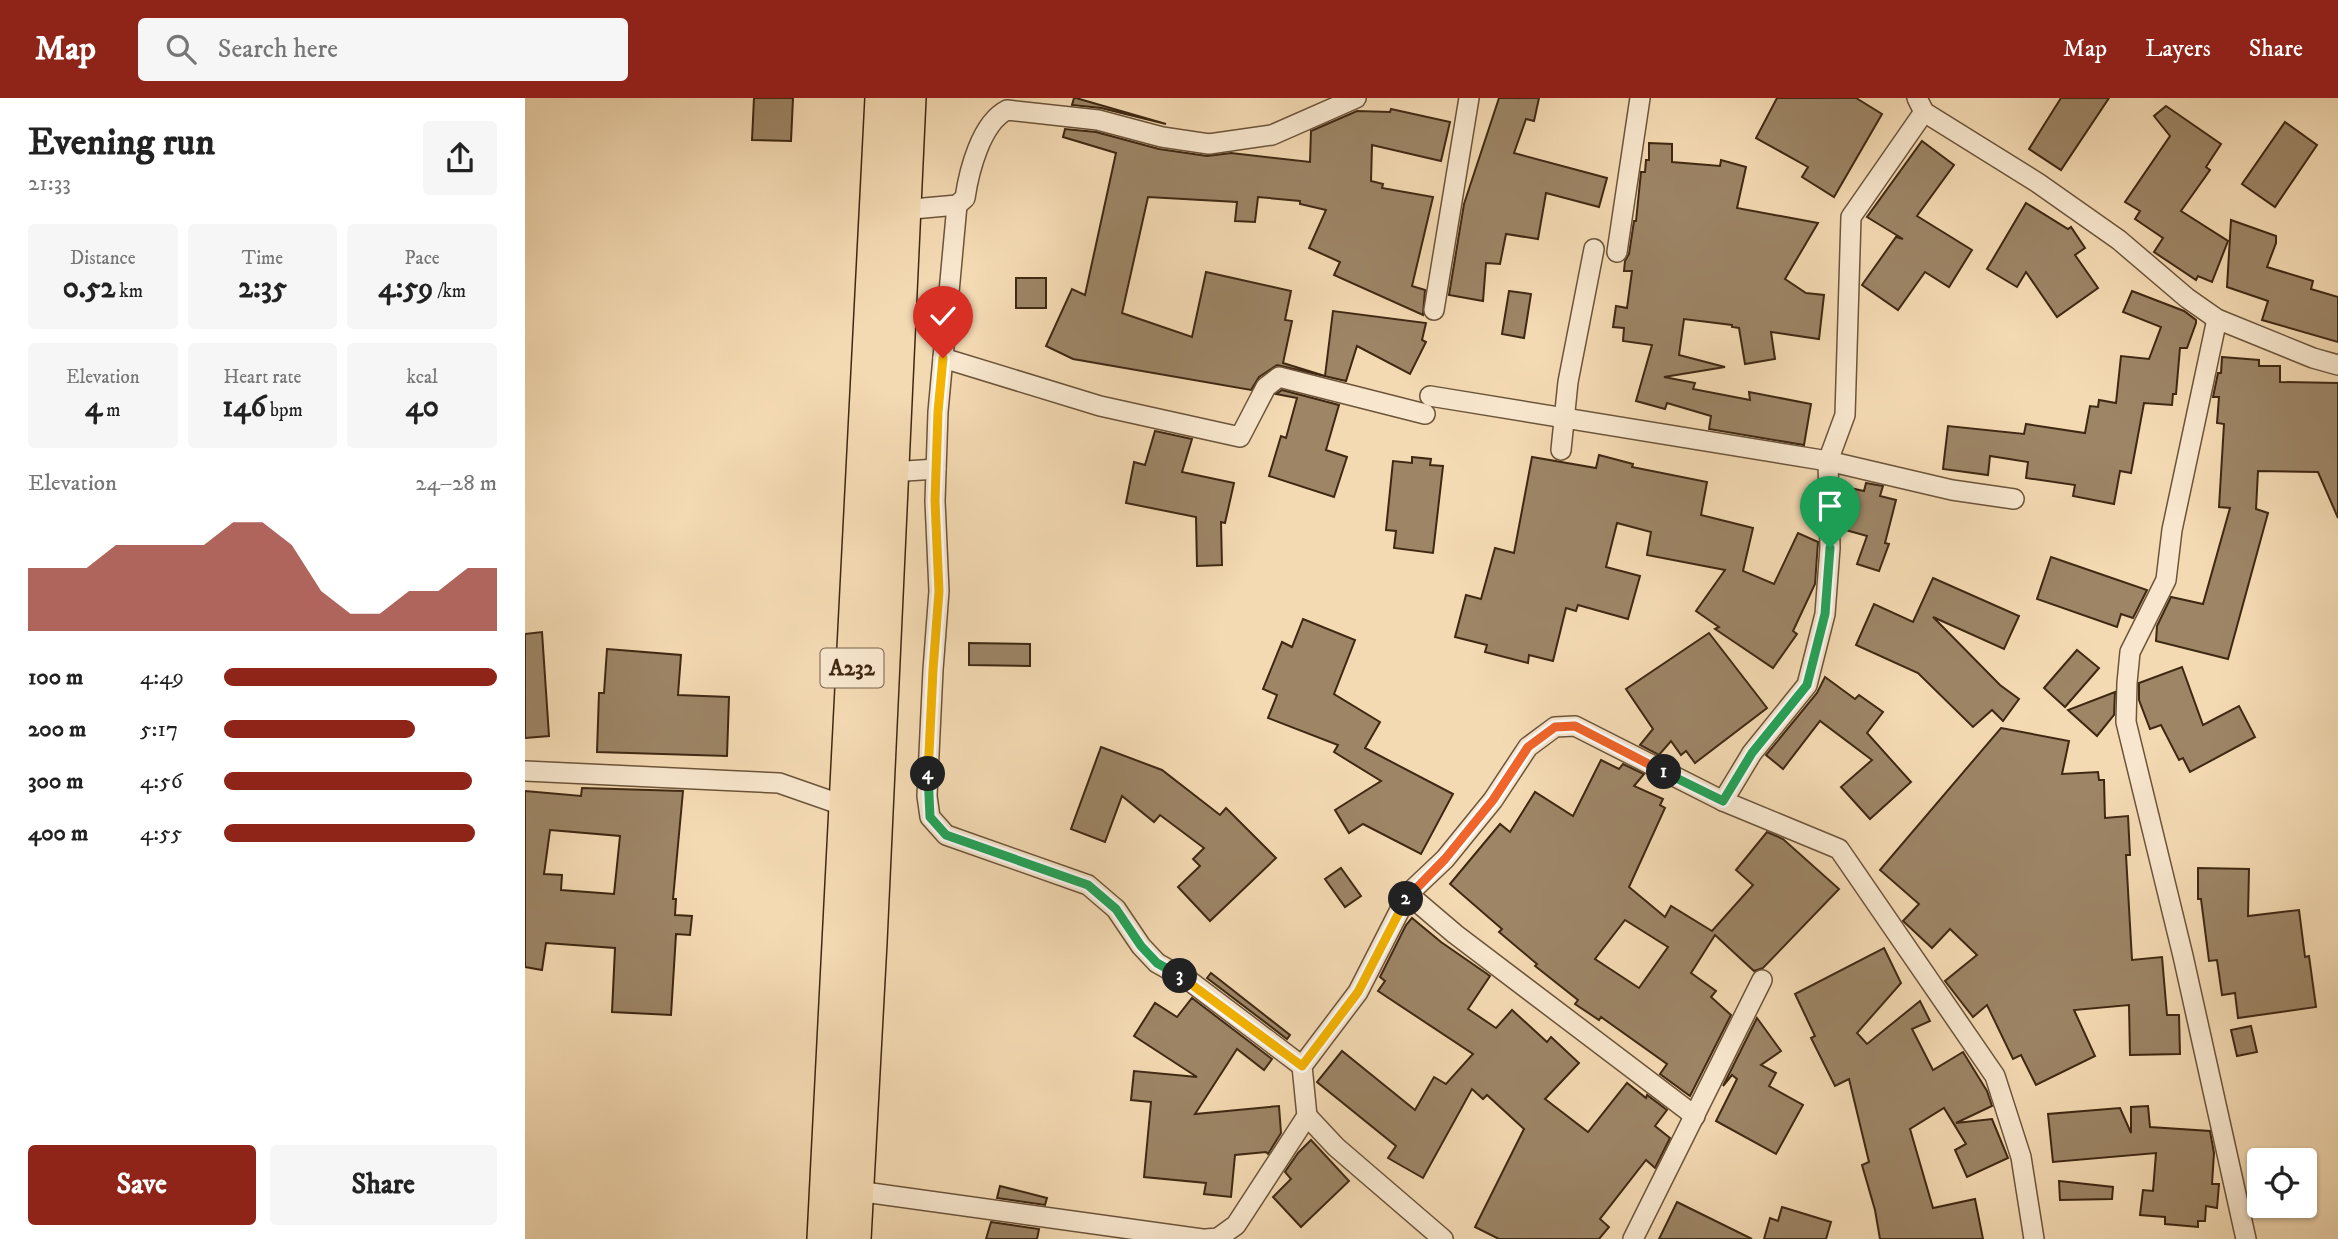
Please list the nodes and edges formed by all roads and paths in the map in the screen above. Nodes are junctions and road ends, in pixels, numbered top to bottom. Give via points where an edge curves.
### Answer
1 (882, 98) edge
2 (909, 98) edge
3 (1356, 98) edge
4 (1469, 98) edge
5 (1640, 98) edge
6 (1921, 105) edge
7 (957, 205) junction
8 (902, 211) junction
9 (1594, 249) dead end
10 (1617, 252) dead end
11 (1434, 310) dead end
12 (2217, 319) junction
13 (884, 334) junction
14 (943, 358) junction
15 (2338, 365) edge
16 (1563, 417) junction
17 (1561, 450) dead end
18 (1828, 461) junction
19 (936, 469) junction
20 (891, 472) junction
21 (2014, 499) dead end
22 (525, 771) edge
23 (1723, 801) junction
24 (845, 806) junction
25 (1408, 894) junction
26 (1762, 980) dead end
27 (1302, 1066) junction
28 (1307, 1116) junction
29 (1695, 1116) junction
30 (857, 1191) junction
31 (824, 1239) edge
32 (854, 1239) edge
33 (1204, 1239) edge
34 (1443, 1239) edge
35 (1633, 1239) edge
36 (2034, 1239) edge
37 (2246, 1239) edge

1 - 13 highway, A232
2 - 8 highway, A232
3 - 7 street via 1272,135 1209,144 1098,120 1007,110 989,125 969,174 965,198
4 - 11 street
5 - 10 street
6 - 12 street via 2109,233
6 - 18 street via 1851,217 1846,415
7 - 8 street
7 - 14 street
8 - 13 highway, A232
9 - 16 street
12 - 15 street
12 - 37 street via 2172,530 2166,580 2130,652 2126,722
13 - 20 highway, A232
13 - 24 highway, A232
14 - 16 street via 1100,406 1240,437 1266,387 1279,377 1428,405
14 - 19 street
16 - 17 street
16 - 18 street
18 - 21 street via 1952,490
18 - 23 street via 1830,548 1825,614 1807,685 1752,753
19 - 20 street
19 - 27 street via 939,591 927,796 930,817 946,835 1088,885 1116,909 1157,963 1191,982
20 - 30 highway, A232
22 - 24 street via 779,783
23 - 25 street via 1575,726 1555,727 1528,747 1445,859
23 - 36 street via 1839,849 1871,893 1995,1076 2021,1157
24 - 31 highway, A232
25 - 27 street via 1358,992
25 - 29 street
26 - 29 street
27 - 28 street
28 - 33 street via 1236,1225 1218,1238
28 - 34 street via 1336,1147
29 - 35 street
30 - 32 highway, A232
30 - 33 street

